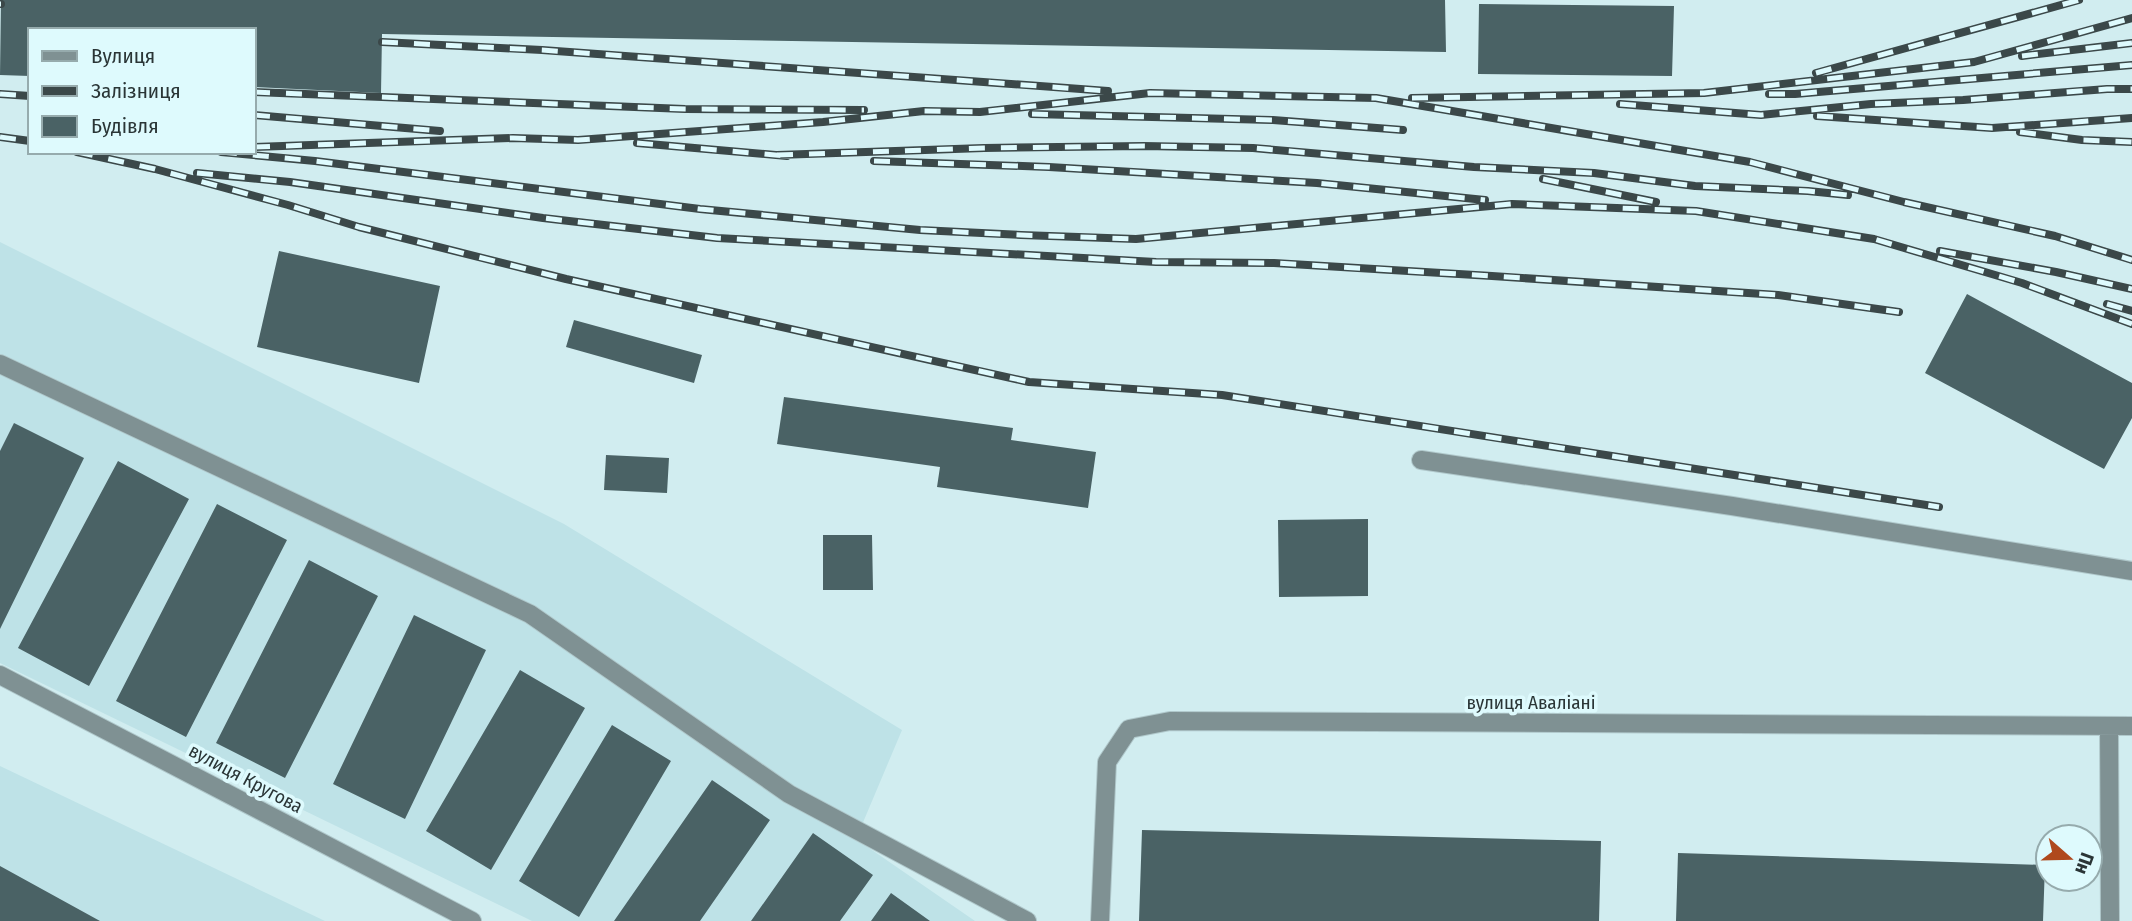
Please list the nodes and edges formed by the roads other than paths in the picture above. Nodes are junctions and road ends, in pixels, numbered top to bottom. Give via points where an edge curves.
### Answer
1 (0, 364) edge
2 (1421, 460) dead end
3 (2132, 571) edge
4 (0, 675) edge
5 (2109, 726) junction
6 (2132, 726) edge
7 (472, 921) edge
8 (1027, 921) edge
9 (1100, 921) edge
10 (2110, 921) edge

1 - 8 street via 530,614 789,794
2 - 3 street
4 - 7 street, вулиця Кругова
5 - 6 street, вулиця Аваліані
5 - 9 street, вулиця Аваліані via 1170,720 1129,729 1107,762
5 - 10 street

